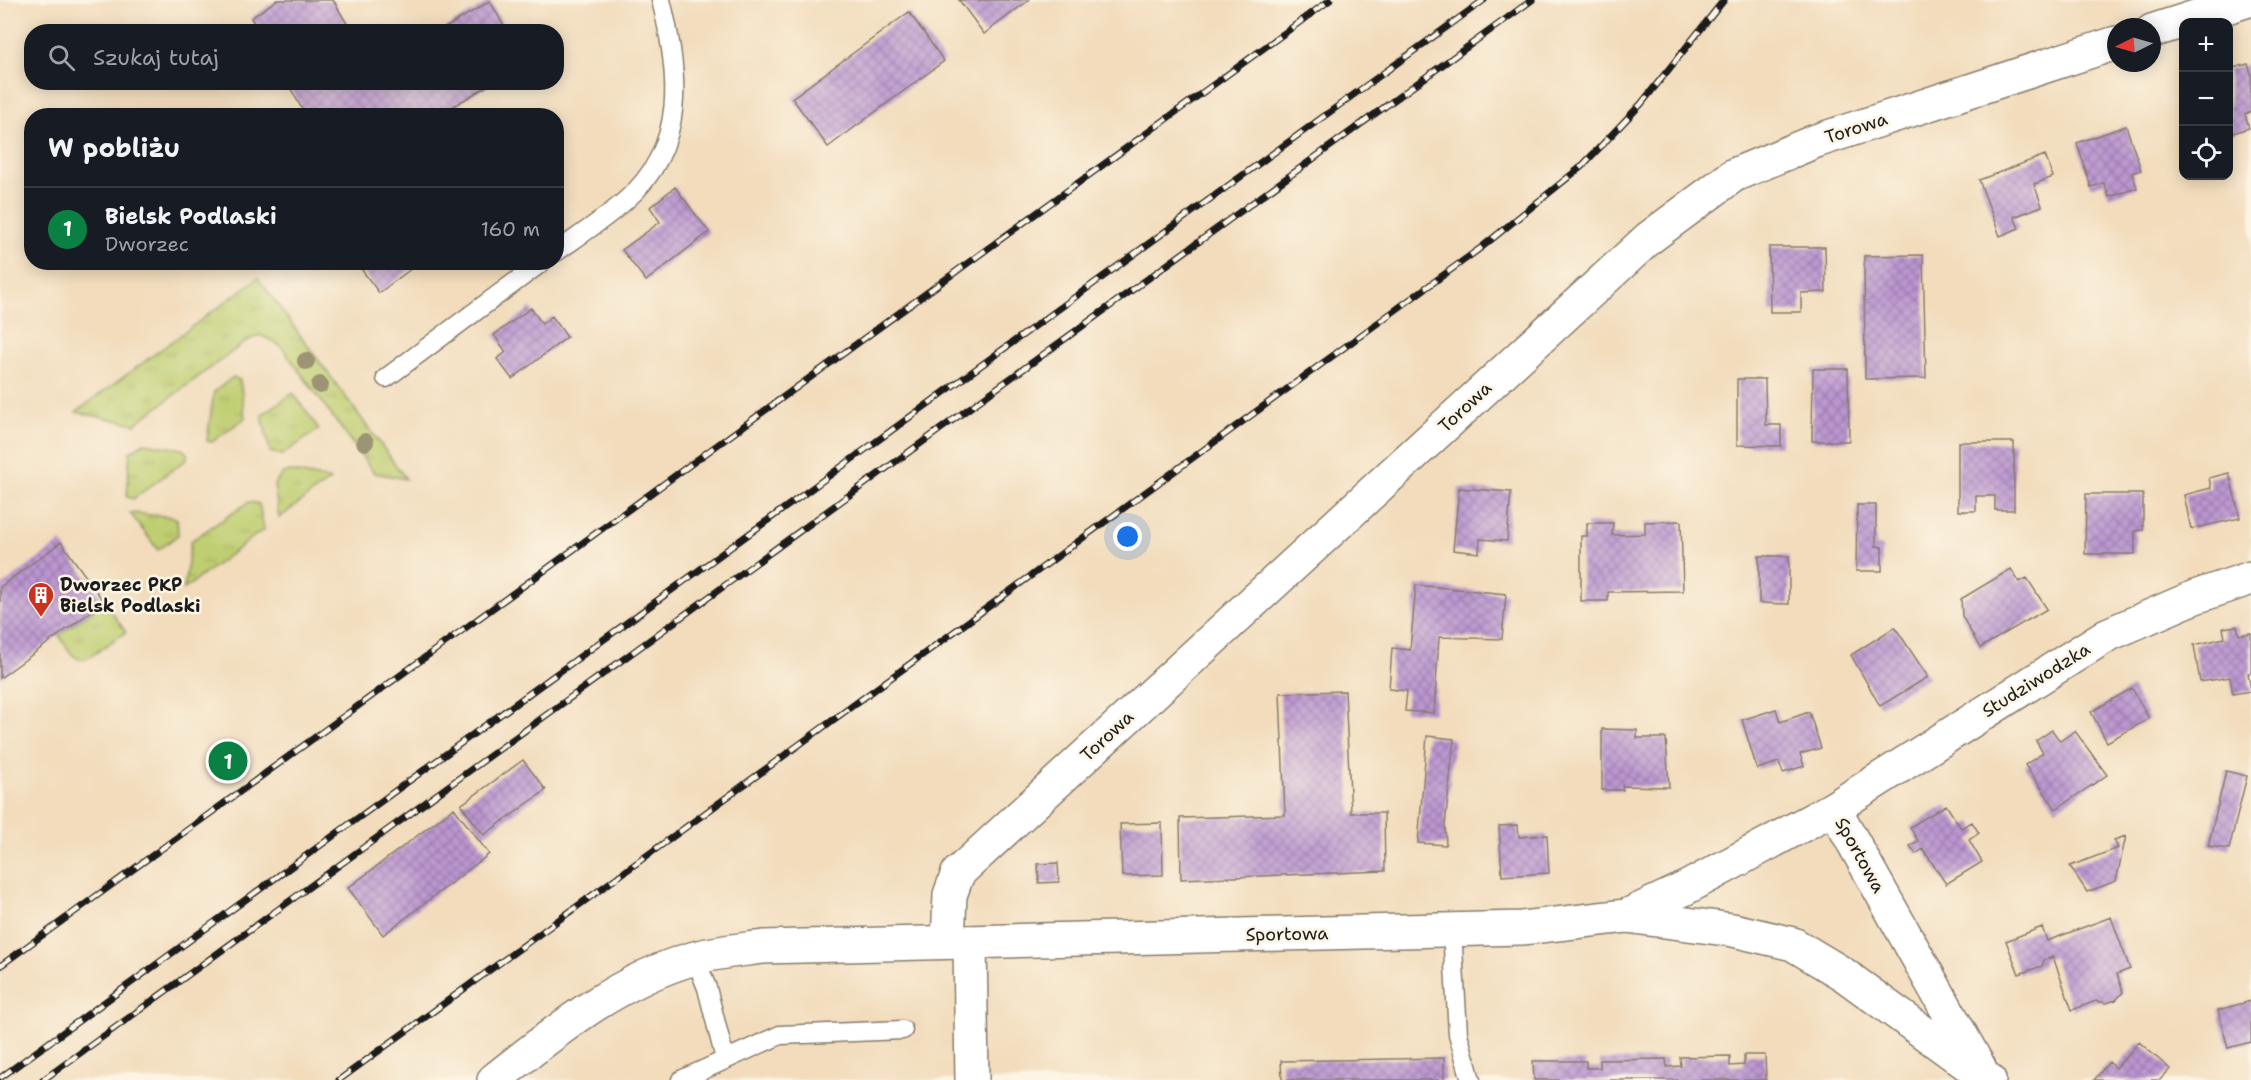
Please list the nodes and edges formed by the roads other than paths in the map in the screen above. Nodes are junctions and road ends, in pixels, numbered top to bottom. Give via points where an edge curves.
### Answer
1 (661, 0) edge
2 (2248, 0) edge
3 (2161, 28) edge
4 (2107, 46) edge
5 (564, 246) edge
6 (531, 270) edge
7 (386, 378) dead end
8 (2251, 578) edge
9 (1834, 808) junction
10 (1626, 916) junction
11 (1452, 930) junction
12 (959, 942) junction
13 (696, 958) junction
14 (903, 1030) dead end
15 (725, 1059) junction
16 (1986, 1077) edge
17 (494, 1080) edge
18 (681, 1080) edge
19 (972, 1080) edge
20 (1471, 1080) edge

1 - 5 lane via 676,97 669,139 649,176 627,199
2 - 3 street
4 - 12 street, Torowa via 1816,141 1734,175 1649,238 958,873 950,895
6 - 7 lane
8 - 9 street, Studziwodzka via 2194,597 2107,635
9 - 10 street, Sportowa
9 - 16 street, Sportowa
10 - 11 street, Sportowa via 1522,928
10 - 16 street, Sportowa via 1733,930 1793,944 1843,974
11 - 12 street, Sportowa
11 - 20 lane via 1458,1034
12 - 13 street, Sportowa via 763,947
12 - 19 street, Torowa
13 - 15 lane
13 - 17 street, Sportowa via 637,980 575,1017
14 - 15 lane via 780,1035
15 - 18 lane

